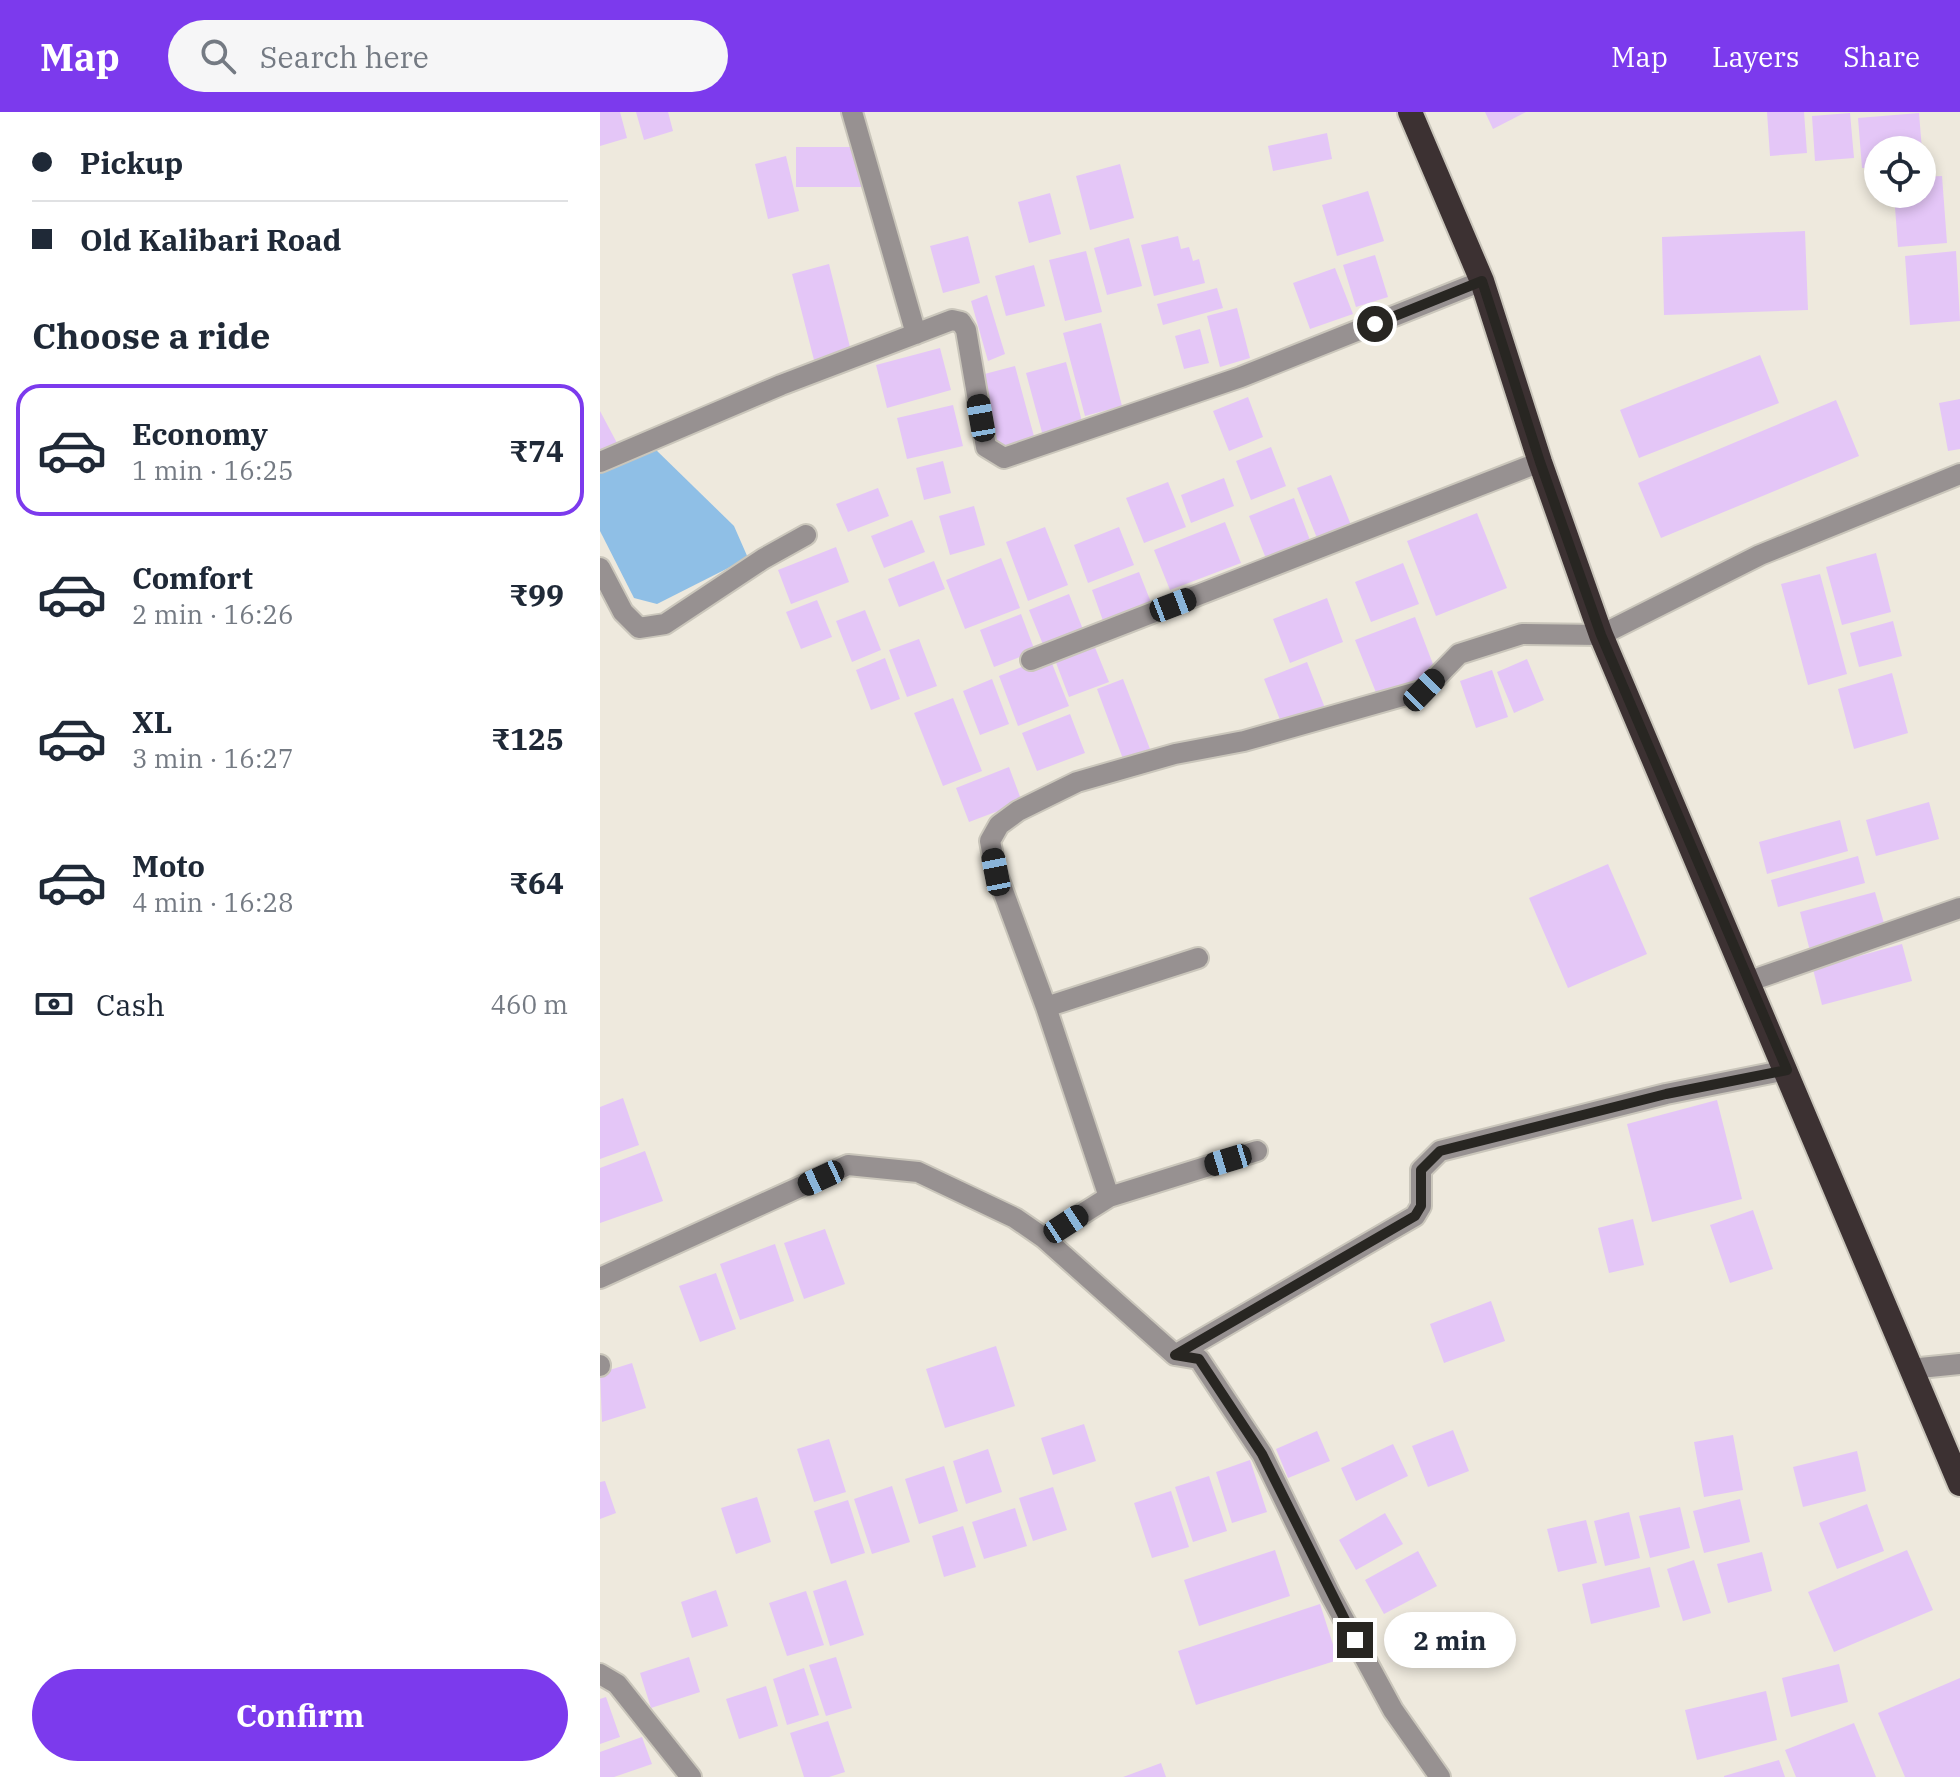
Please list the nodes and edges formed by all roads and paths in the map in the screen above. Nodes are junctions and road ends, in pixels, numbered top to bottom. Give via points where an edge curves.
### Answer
1 (852, 112) edge
2 (1410, 112) edge
3 (1482, 281) junction
4 (916, 334) junction
5 (600, 462) edge
6 (1540, 462) junction
7 (1960, 474) edge
8 (806, 535) dead end
9 (600, 568) edge
10 (1601, 635) junction
11 (1031, 660) dead end
12 (1960, 908) edge
13 (1198, 958) dead end
14 (1750, 981) junction
15 (1046, 1007) junction
16 (1787, 1070) junction
17 (1257, 1151) dead end
18 (1109, 1197) junction
19 (1044, 1238) junction
20 (600, 1278) edge
21 (1175, 1355) junction
22 (1960, 1364) edge
23 (1910, 1369) junction
24 (1960, 1484) edge
25 (600, 1674) edge
26 (691, 1777) edge
27 (1440, 1777) edge

1 - 4 street
2 - 3 highway
3 - 4 street via 1241,377 1004,458 986,447 961,322 952,320
3 - 6 highway
4 - 5 street
6 - 10 highway
6 - 11 street
7 - 10 street via 1760,555
8 - 9 street via 665,624 639,628 623,612
10 - 14 highway
10 - 15 street via 1522,634 1459,654 1424,690 1077,782 1018,811 999,825 990,841 996,872
12 - 14 street
13 - 15 street
14 - 16 highway
15 - 18 street
16 - 21 street via 1666,1094 1440,1151 1421,1170 1421,1206 1415,1216
16 - 23 highway
17 - 18 street
18 - 19 street
19 - 20 street via 1015,1218 918,1172 848,1165
19 - 21 street
21 - 27 street via 1199,1359 1262,1454 1393,1710
22 - 23 street
23 - 24 highway
25 - 26 street via 617,1684

